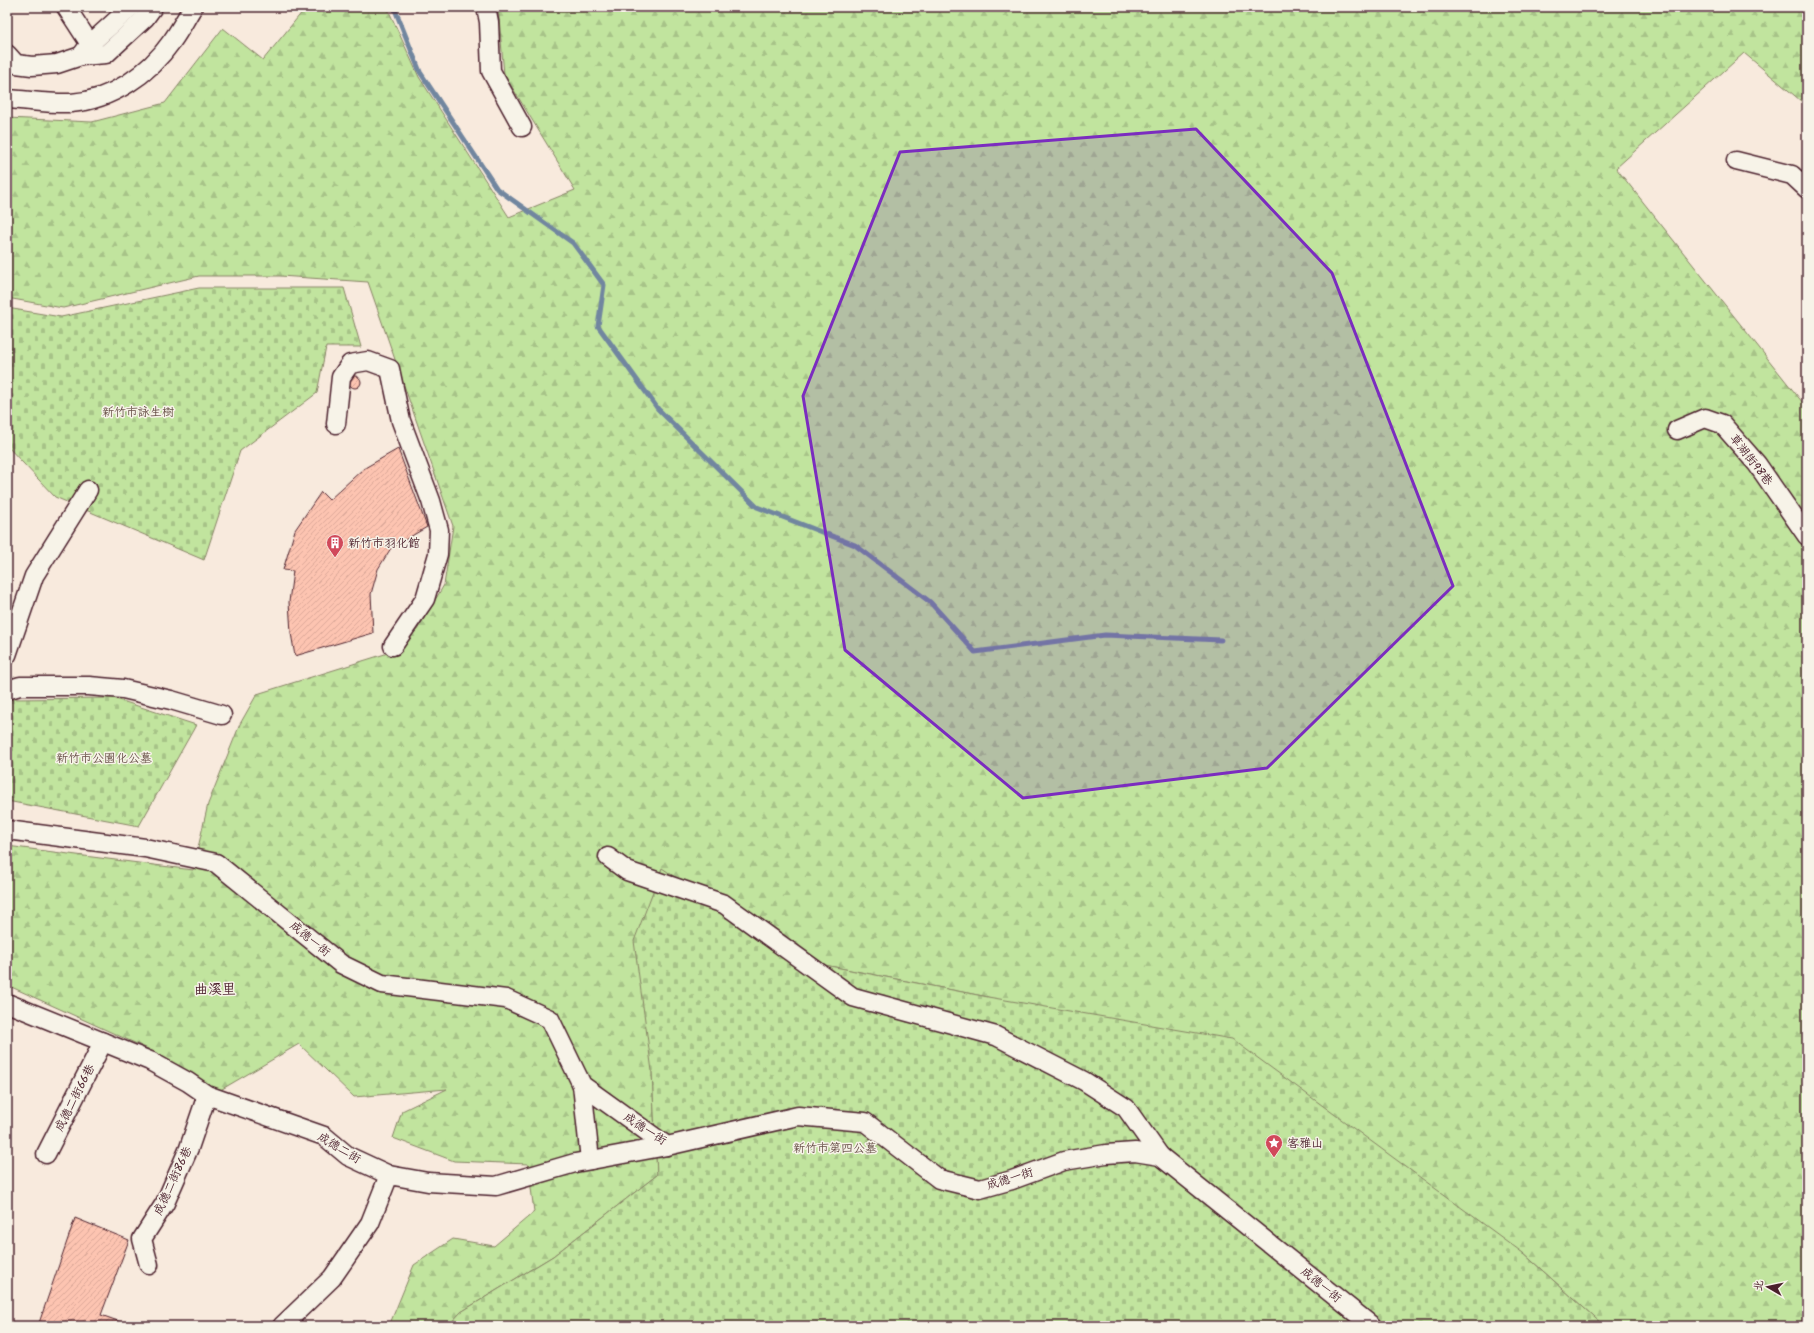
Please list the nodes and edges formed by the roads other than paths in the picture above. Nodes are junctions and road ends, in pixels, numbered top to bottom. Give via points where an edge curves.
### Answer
1 (66, 7) edge
2 (131, 7) edge
3 (153, 7) edge
4 (193, 7) edge
5 (486, 7) edge
6 (85, 50) junction
7 (7, 54) edge
8 (7, 99) edge
9 (522, 128) dead end
10 (1736, 161) dead end
11 (1807, 189) edge
12 (336, 424) dead end
13 (1677, 430) dead end
14 (88, 490) dead end
15 (1807, 536) edge
16 (393, 646) dead end
17 (7, 655) edge
18 (7, 690) edge
19 (222, 715) dead end
20 (7, 830) edge
21 (608, 857) dead end
22 (7, 1003) edge
23 (103, 1042) junction
24 (582, 1085) junction
25 (208, 1095) junction
26 (667, 1146) junction
27 (46, 1154) dead end
28 (1160, 1156) junction
29 (590, 1160) junction
30 (389, 1174) junction
31 (149, 1265) dead end
32 (282, 1326) edge
33 (1372, 1326) edge

1 - 6 street
2 - 6 street
3 - 6 street via 145,18 106,54
4 - 8 street via 172,42 148,68 121,89 96,99 70,103
5 - 9 street via 491,71
6 - 7 street via 56,64 32,66 16,64
10 - 11 street via 1792,175
12 - 16 street via 341,377 350,364 368,362 390,368 401,421 439,530 438,554 425,599
13 - 15 street, 草湖街98巷 via 1705,418 1722,424 1756,464
14 - 17 street via 34,576
18 - 19 street via 20,686 89,686 123,689
20 - 24 street, 成德一街 via 145,848 216,863 341,964 382,984 506,998 550,1019
21 - 28 street via 627,871 724,904 853,996 996,1036 1084,1082 1126,1108
22 - 23 street, 成德二街
23 - 25 street, 成德二街 via 150,1061
23 - 27 street, 成德二街66巷
24 - 26 street, 成德一街
24 - 29 street, 成德一街
25 - 30 street, 成德二街 via 324,1136 348,1156
25 - 31 street, 成德二街86巷 via 165,1204 142,1239
26 - 28 street, 成德一街 via 798,1116 865,1122 939,1179 980,1189 1064,1161 1135,1152
26 - 29 street, 成德二街
28 - 33 street, 成德一街
29 - 30 street, 成德二街 via 496,1186 428,1182
30 - 32 street via 370,1223 332,1278

